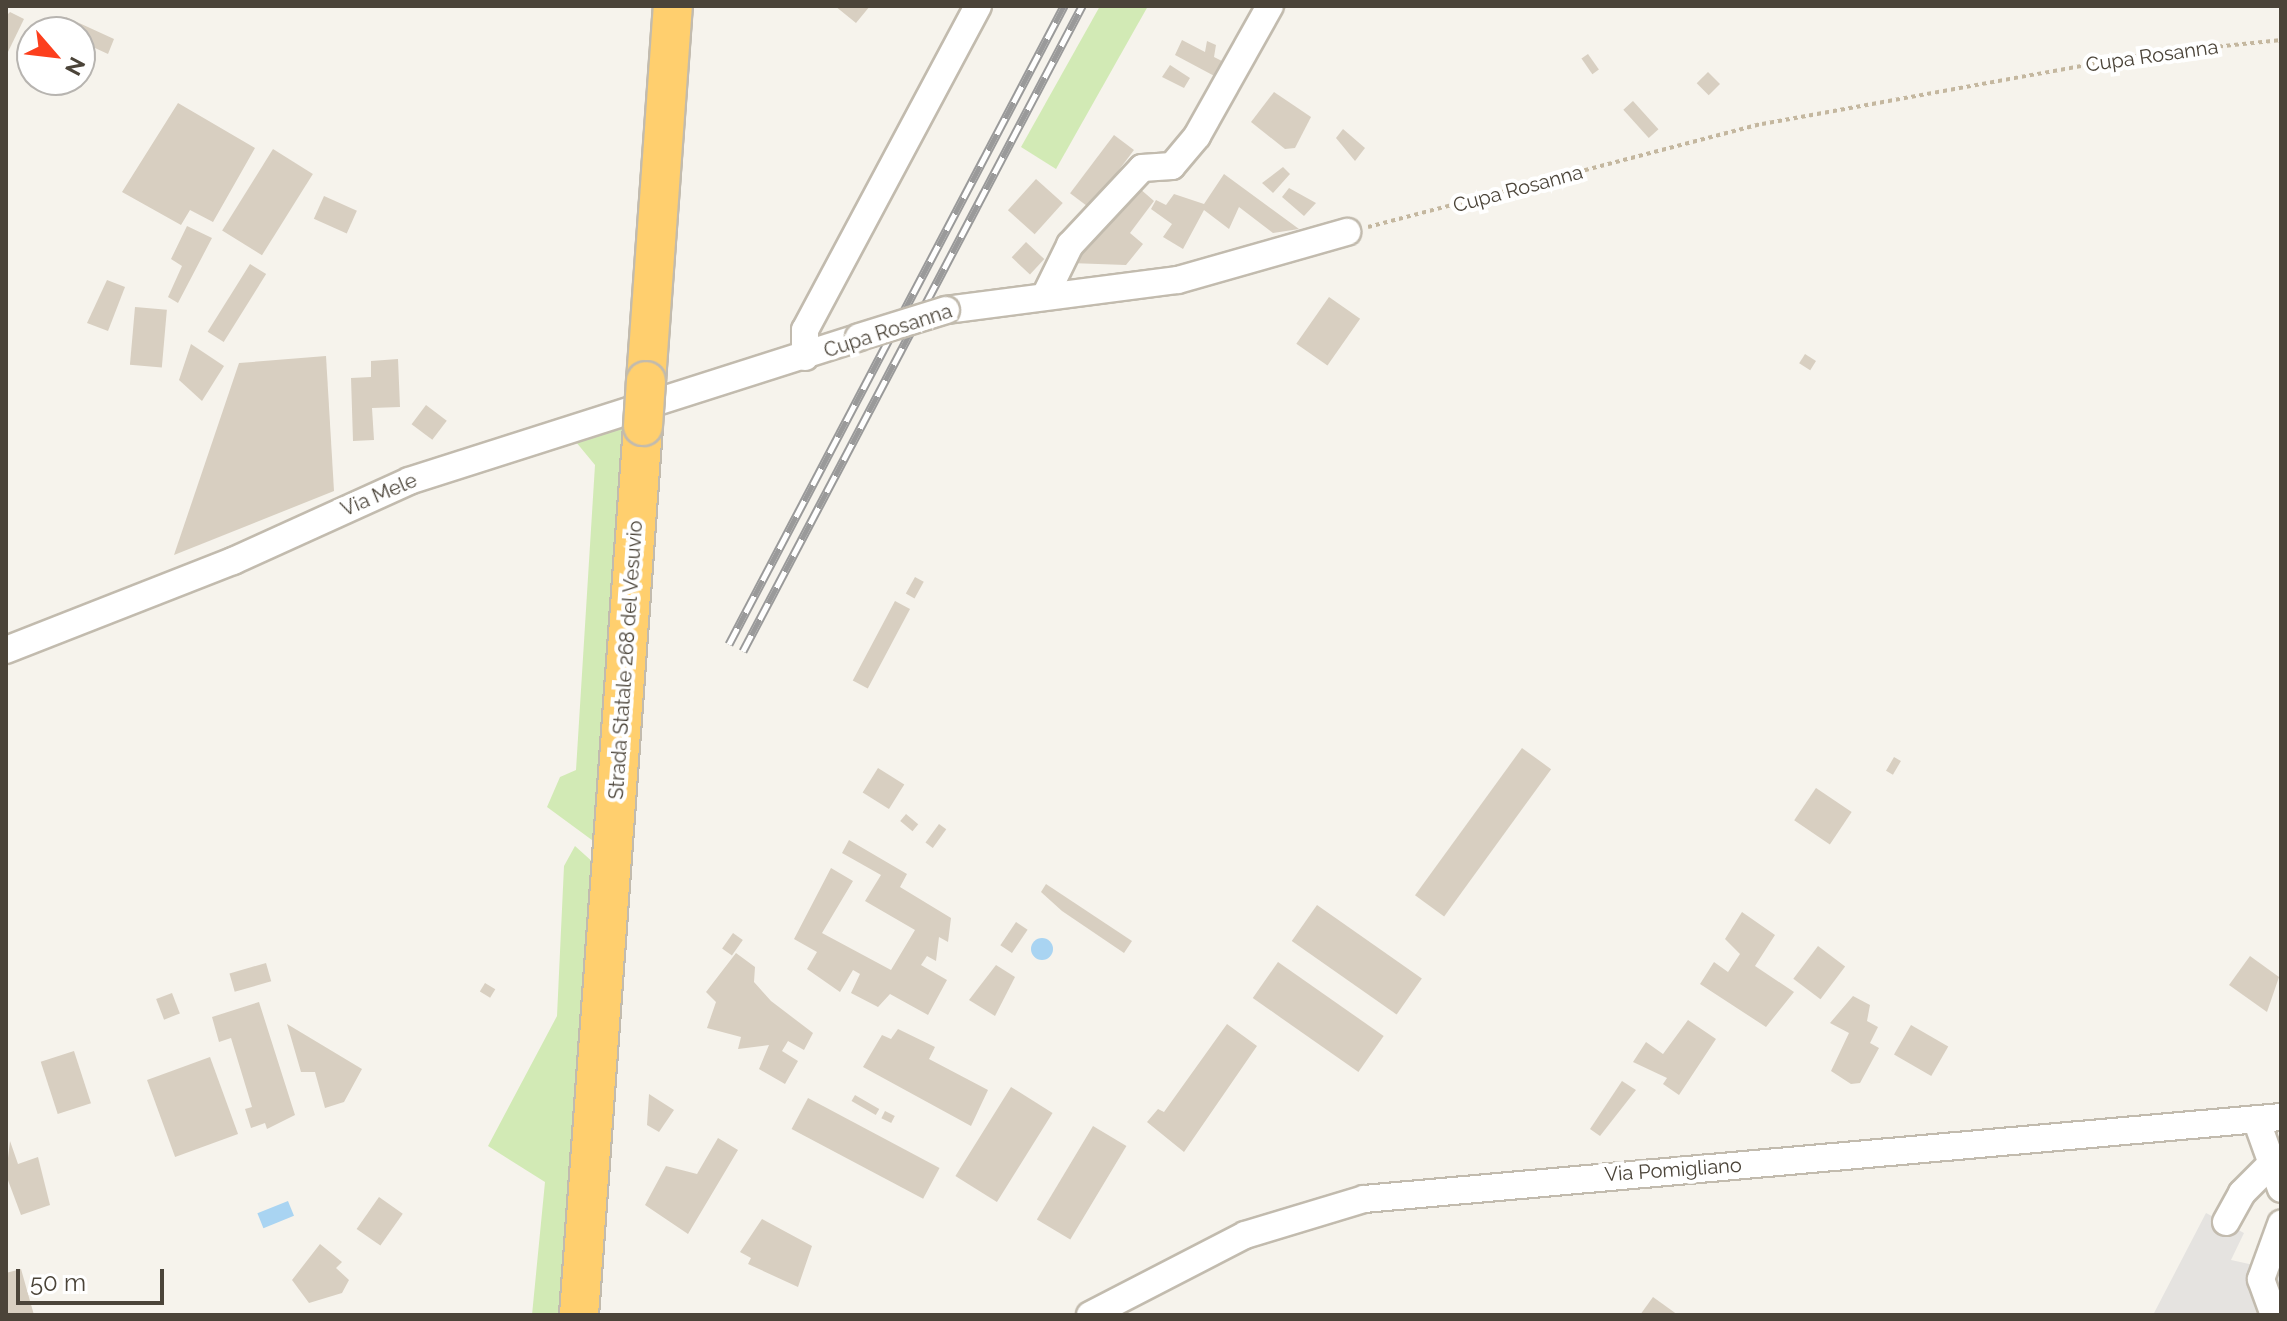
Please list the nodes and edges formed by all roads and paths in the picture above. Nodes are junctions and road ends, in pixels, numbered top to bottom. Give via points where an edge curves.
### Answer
1 (673, 6) edge
2 (978, 6) edge
3 (1270, 6) edge
4 (2281, 40) edge
5 (1347, 232) joint
6 (1046, 294) junction
7 (805, 357) junction
8 (764, 369) joint
9 (6, 650) edge
10 (2269, 1118) edge
11 (2271, 1164) junction
12 (2281, 1189) edge
13 (2226, 1222) dead end
14 (2281, 1224) edge
15 (579, 1315) edge
16 (1090, 1315) edge
17 (2274, 1315) edge

1 - 15 highway, Strada Statale 268 del Vesuvio, bridge
2 - 7 street via 805,330
3 - 6 street via 1197,136 1172,166 1142,168 1070,245
4 - 5 path, Cupa Rosanna via 2147,54 1762,124
5 - 6 street, Cupa Rosanna via 1178,280
6 - 7 street, Cupa Rosanna, bridge via 946,310
7 - 8 street, Cupa Rosanna
8 - 9 street, Via Mele via 409,481 233,561
10 - 11 street
10 - 16 street, Via Pomigliano via 1364,1199 1245,1235
11 - 12 street
11 - 13 street via 2242,1193
14 - 17 street via 2261,1279

